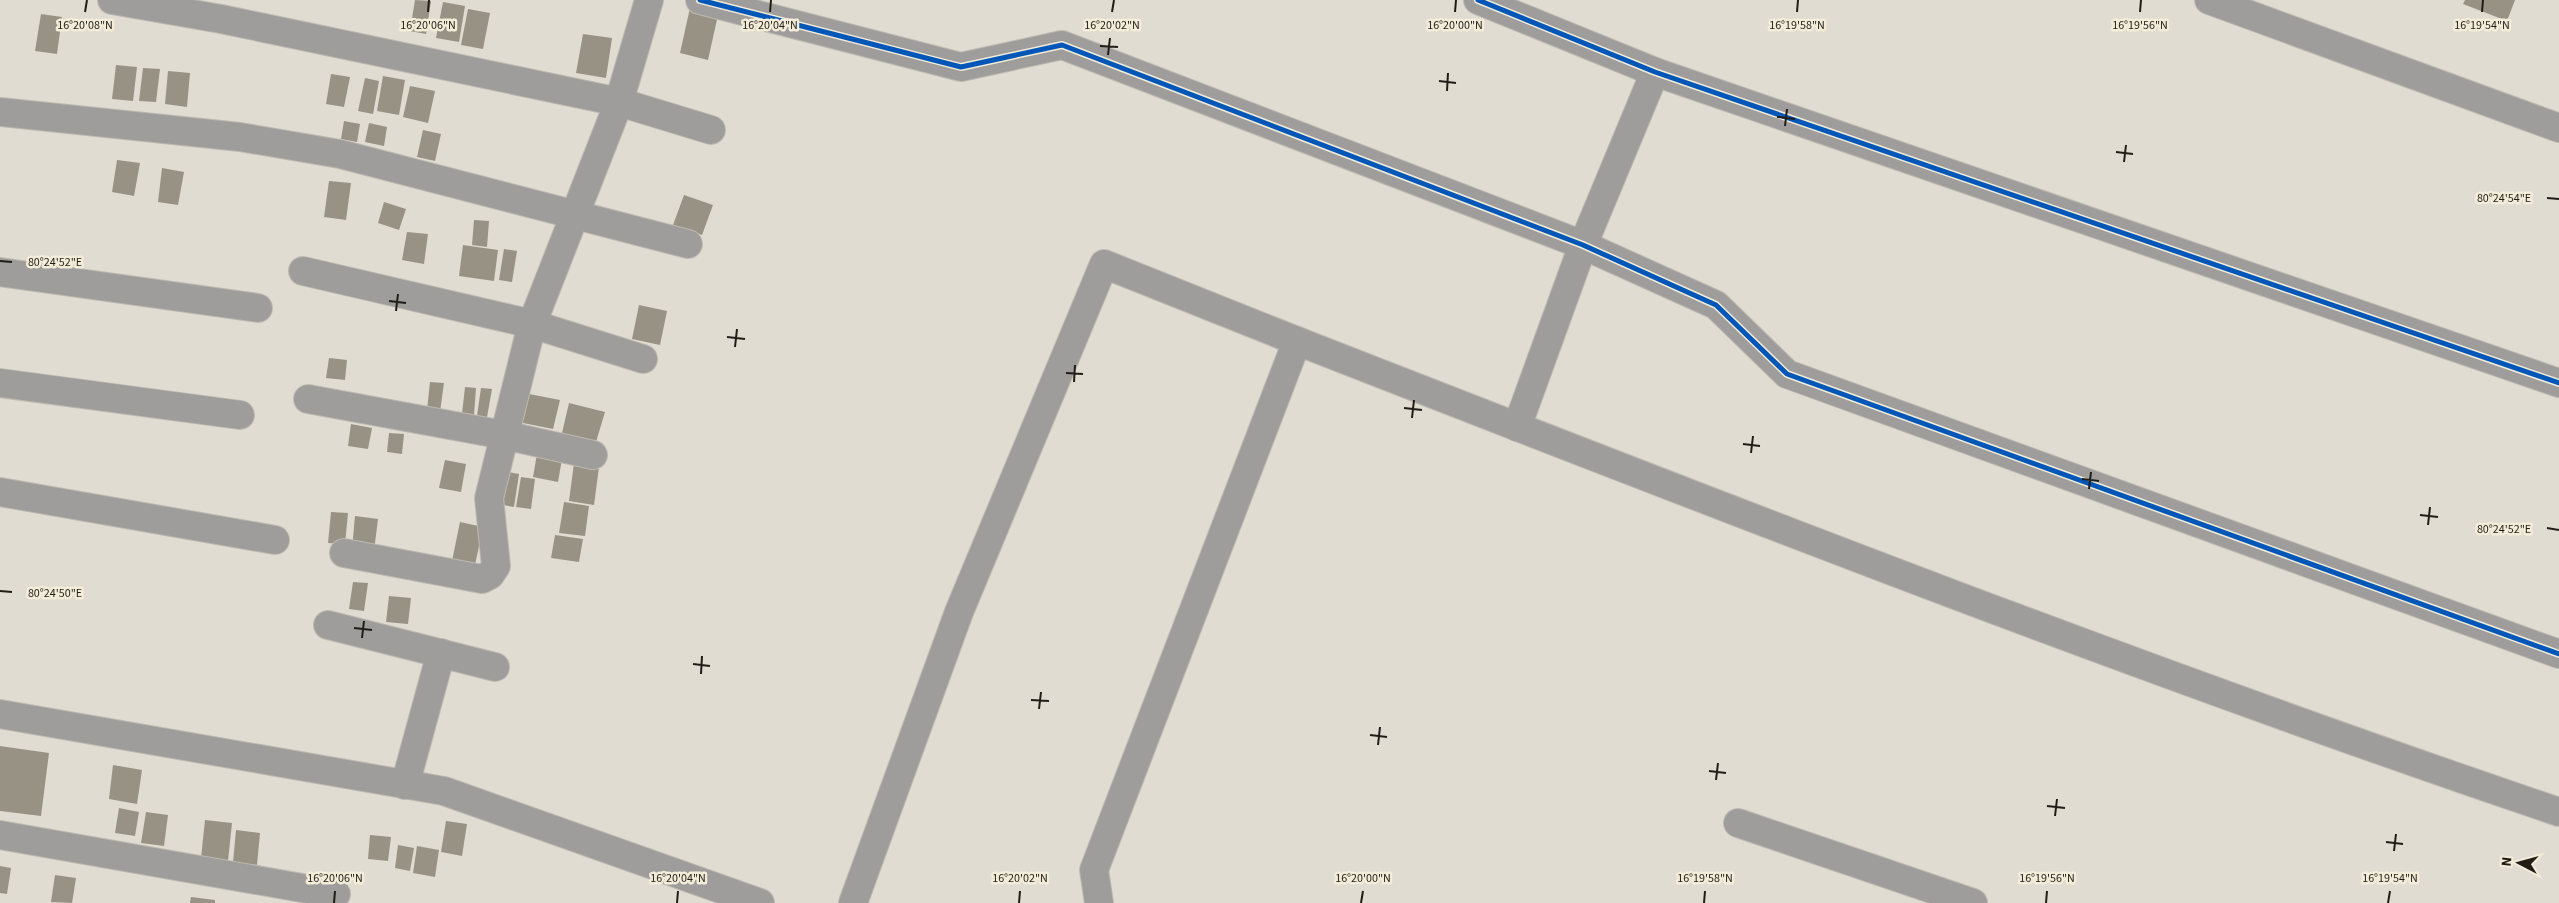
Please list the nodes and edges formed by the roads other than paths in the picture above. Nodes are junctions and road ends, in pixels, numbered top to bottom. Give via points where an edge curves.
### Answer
1 (112, 0) edge
2 (649, 0) edge
3 (700, 0) edge
4 (1478, 0) edge
5 (2209, 0) edge
6 (1655, 72) junction
7 (619, 102) junction
8 (0, 112) edge
9 (2559, 128) edge
10 (710, 130) dead end
11 (575, 215) junction
12 (688, 244) dead end
13 (1583, 245) junction
14 (303, 271) dead end
15 (0, 272) edge
16 (258, 308) dead end
17 (532, 324) junction
18 (1297, 341) junction
19 (643, 359) dead end
20 (0, 383) edge
21 (2559, 383) edge
22 (308, 399) dead end
23 (240, 415) dead end
24 (1517, 427) junction
25 (504, 435) junction
26 (593, 455) dead end
27 (0, 492) edge
28 (275, 540) dead end
29 (344, 554) dead end
30 (328, 625) dead end
31 (440, 653) junction
32 (2559, 654) edge
33 (495, 667) dead end
34 (0, 714) edge
35 (405, 785) junction
36 (2559, 812) edge
37 (1738, 822) dead end
38 (0, 835) edge
39 (336, 894) dead end
40 (760, 903) edge
41 (853, 903) edge
42 (1100, 903) edge
43 (1973, 903) edge

1 - 7 street
2 - 7 street
3 - 13 street via 961,67 1062,45
4 - 6 street
5 - 9 street
6 - 13 street
6 - 21 street
7 - 10 street
7 - 11 street
8 - 11 street via 251,139 340,154
11 - 12 street
11 - 17 street
13 - 24 street
13 - 32 street via 1716,306 1787,374
14 - 17 street
15 - 16 street
17 - 19 street
17 - 25 street
18 - 24 street
18 - 41 street via 1104,264 959,612
18 - 42 street via 1094,870
20 - 23 street
22 - 25 street
24 - 36 street via 1967,600
25 - 26 street
25 - 29 street via 489,498 496,566 490,575 482,579
27 - 28 street
30 - 31 street
31 - 33 street
31 - 35 street
34 - 35 street
35 - 40 street via 444,791
37 - 43 street
38 - 39 street

